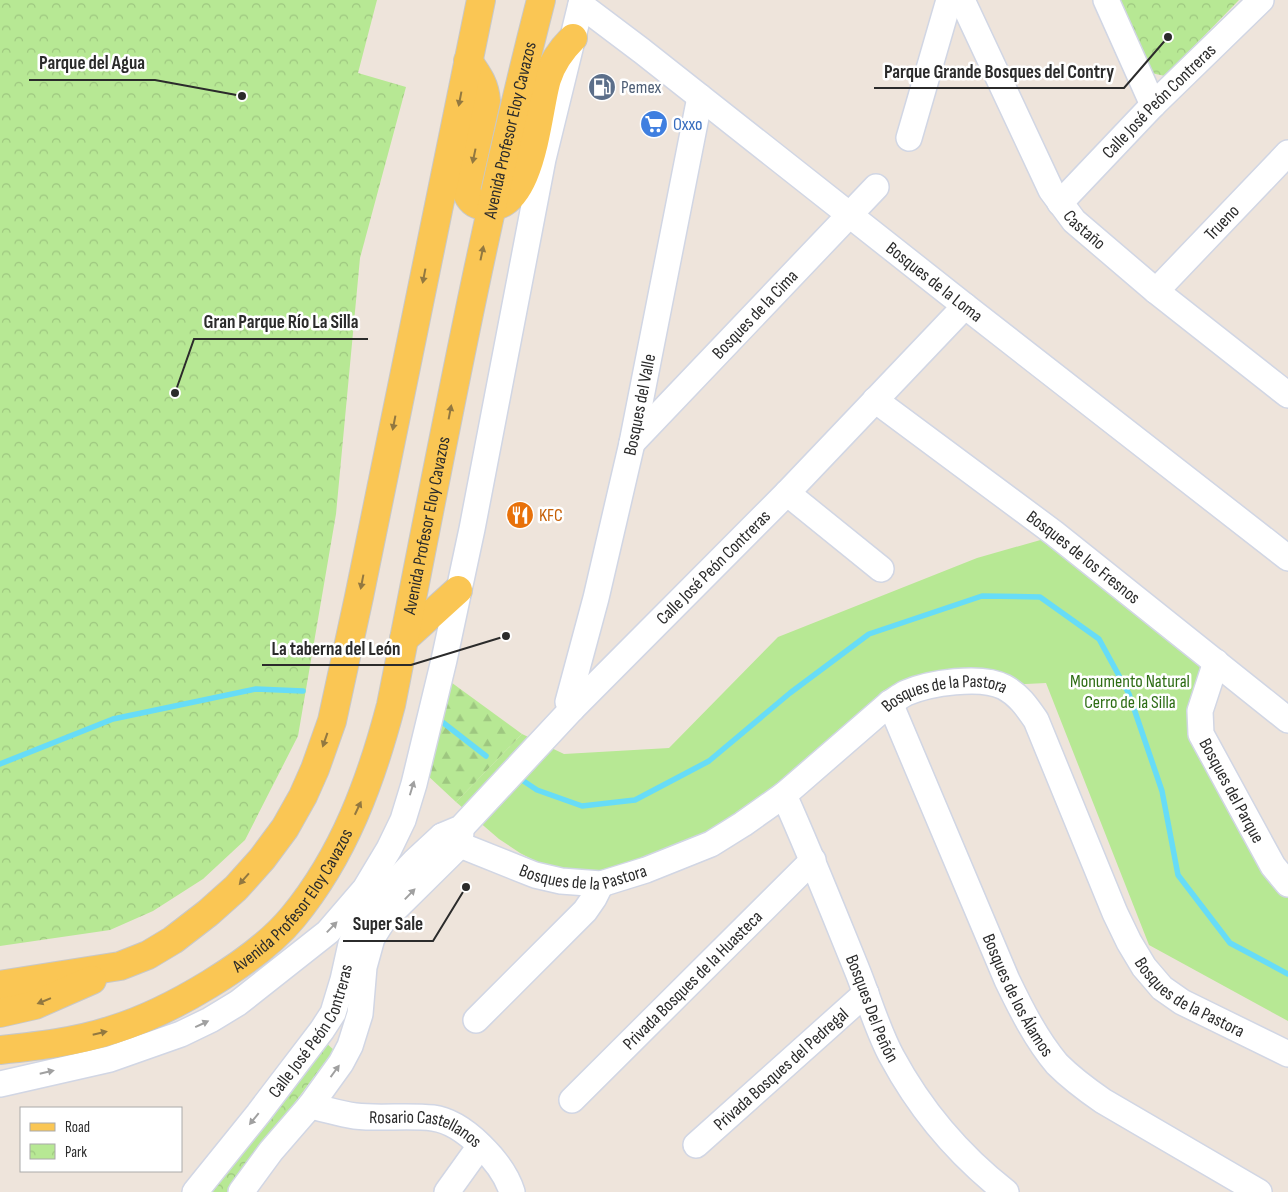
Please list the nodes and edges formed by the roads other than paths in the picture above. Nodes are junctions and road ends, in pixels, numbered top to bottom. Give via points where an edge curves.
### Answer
1 (480, 0) edge
2 (541, 0) edge
3 (949, 0) edge
4 (962, 0) edge
5 (1106, 0) edge
6 (1261, 0) edge
7 (582, 2) edge
8 (573, 38) junction
9 (468, 61) junction
10 (700, 97) junction
11 (1153, 105) junction
12 (909, 138) dead end
13 (1288, 153) edge
14 (876, 187) dead end
15 (1060, 203) junction
16 (492, 207) junction
17 (851, 214) junction
18 (1156, 291) junction
19 (965, 306) junction
20 (1288, 395) edge
21 (875, 400) junction
22 (632, 443) junction
23 (787, 493) junction
24 (1288, 558) edge
25 (881, 569) dead end
26 (458, 590) junction
27 (404, 639) junction
28 (1216, 662) junction
29 (890, 703) junction
30 (572, 709) junction
31 (1288, 720) edge
32 (784, 795) junction
33 (454, 837) junction
34 (389, 849) junction
35 (813, 860) junction
36 (415, 861) junction
37 (601, 884) junction
38 (1288, 884) edge
39 (297, 956) junction
40 (120, 966) junction
41 (343, 980) junction
42 (0, 985) edge
43 (866, 993) junction
44 (0, 1013) edge
45 (476, 1020) dead end
46 (322, 1030) junction
47 (350, 1046) junction
48 (0, 1050) edge
49 (1288, 1054) edge
50 (0, 1084) edge
51 (572, 1100) dead end
52 (310, 1106) junction
53 (696, 1145) dead end
54 (480, 1146) junction
55 (195, 1192) edge
56 (241, 1192) edge
57 (447, 1192) edge
58 (512, 1192) edge
59 (1006, 1192) edge
60 (1259, 1192) edge

1 - 9 main road
2 - 16 main road, Avenida Profesor Eloy Cavazos
3 - 12 street
4 - 15 street, Castaño via 1047,183
5 - 11 street
6 - 11 street, Calle José Peón Contreras
7 - 8 street
7 - 10 street, Bosques de la Loma
8 - 16 main road via 554,61 547,79 524,177 510,197
8 - 26 street via 543,159
9 -> 16 main road via 480,78 486,100 466,190 472,202
9 -> 40 main road via 359,597 332,721 315,769 285,828 236,888 173,940
10 - 17 street, Bosques de la Loma
10 - 22 street, Bosques del Valle
11 - 15 street, Calle José Peón Contreras
13 - 18 street, Trueno
14 - 17 street, Bosques de la Cima
15 - 18 street, Castaño via 1074,221
27 -> 16 main road, Avenida Profesor Eloy Cavazos
17 - 19 street, Bosques de la Loma
17 - 22 street, Bosques de la Cima
18 - 20 street, Castaño
19 - 21 street, Calle José Peón Contreras
19 - 24 street, Bosques de la Loma
21 - 23 street, Calle José Peón Contreras
21 - 28 street, Bosques de los Fresnos via 1054,532
22 - 30 street, Bosques del Valle via 568,702
23 - 25 street
23 - 30 street, Calle José Peón Contreras
26 - 27 main road
34 -> 26 street via 403,820 414,784
48 -> 27 main road, Avenida Profesor Eloy Cavazos via 53,1044 112,1030 147,1016 214,980 270,941 314,889 360,805 379,752
28 - 31 street, Bosques de los Fresnos
28 - 38 street, Bosques del Parque via 1200,711 1201,734 1273,866
29 - 32 street, Bosques de la Pastora
29 - 49 street, Bosques de la Pastora via 907,692 974,680 1002,686 1018,697 1036,720 1115,913 1144,967 1162,988 1182,1002
29 - 60 street, Bosques de los Álamos via 1007,980 1022,1011 1057,1064 1103,1101
30 - 33 street, Calle José Peón Contreras
32 - 35 street, Bosques Del Peñón
32 - 37 street, Bosques de la Pastora via 711,844
33 - 36 street, Calle José Peón Contreras
33 - 37 street, Bosques de la Pastora via 535,875
47 -> 33 street, Calle José Peón Contreras via 360,1014 364,967 372,938
34 - 36 street via 400,863
39 -> 34 street via 328,932 348,910
35 - 43 street, Bosques Del Peñón
35 - 51 street, Privada Bosques de la Huasteca
36 - 41 street, Calle José Peón Contreras via 360,922
37 - 45 street via 585,910
39 - 41 street via 326,960 339,970
50 -> 39 street via 110,1059 181,1034 238,1003
40 - 42 main road
40 -> 44 main road via 75,989
41 - 46 street, Calle José Peón Contreras via 333,1013
43 - 53 street, Privada Bosques del Pedregal
43 - 59 street, Bosques Del Peñón via 891,1056 913,1092 946,1136 984,1175
46 - 47 street
46 -> 55 street, Calle José Peón Contreras
52 -> 47 street, Calle José Peón Contreras
52 - 54 street, Rosario Castellanos via 356,1116 434,1118 454,1127
52 - 56 street, Calle José Peón Contreras
54 - 57 street
54 - 58 street, Rosario Castellanos via 501,1170

